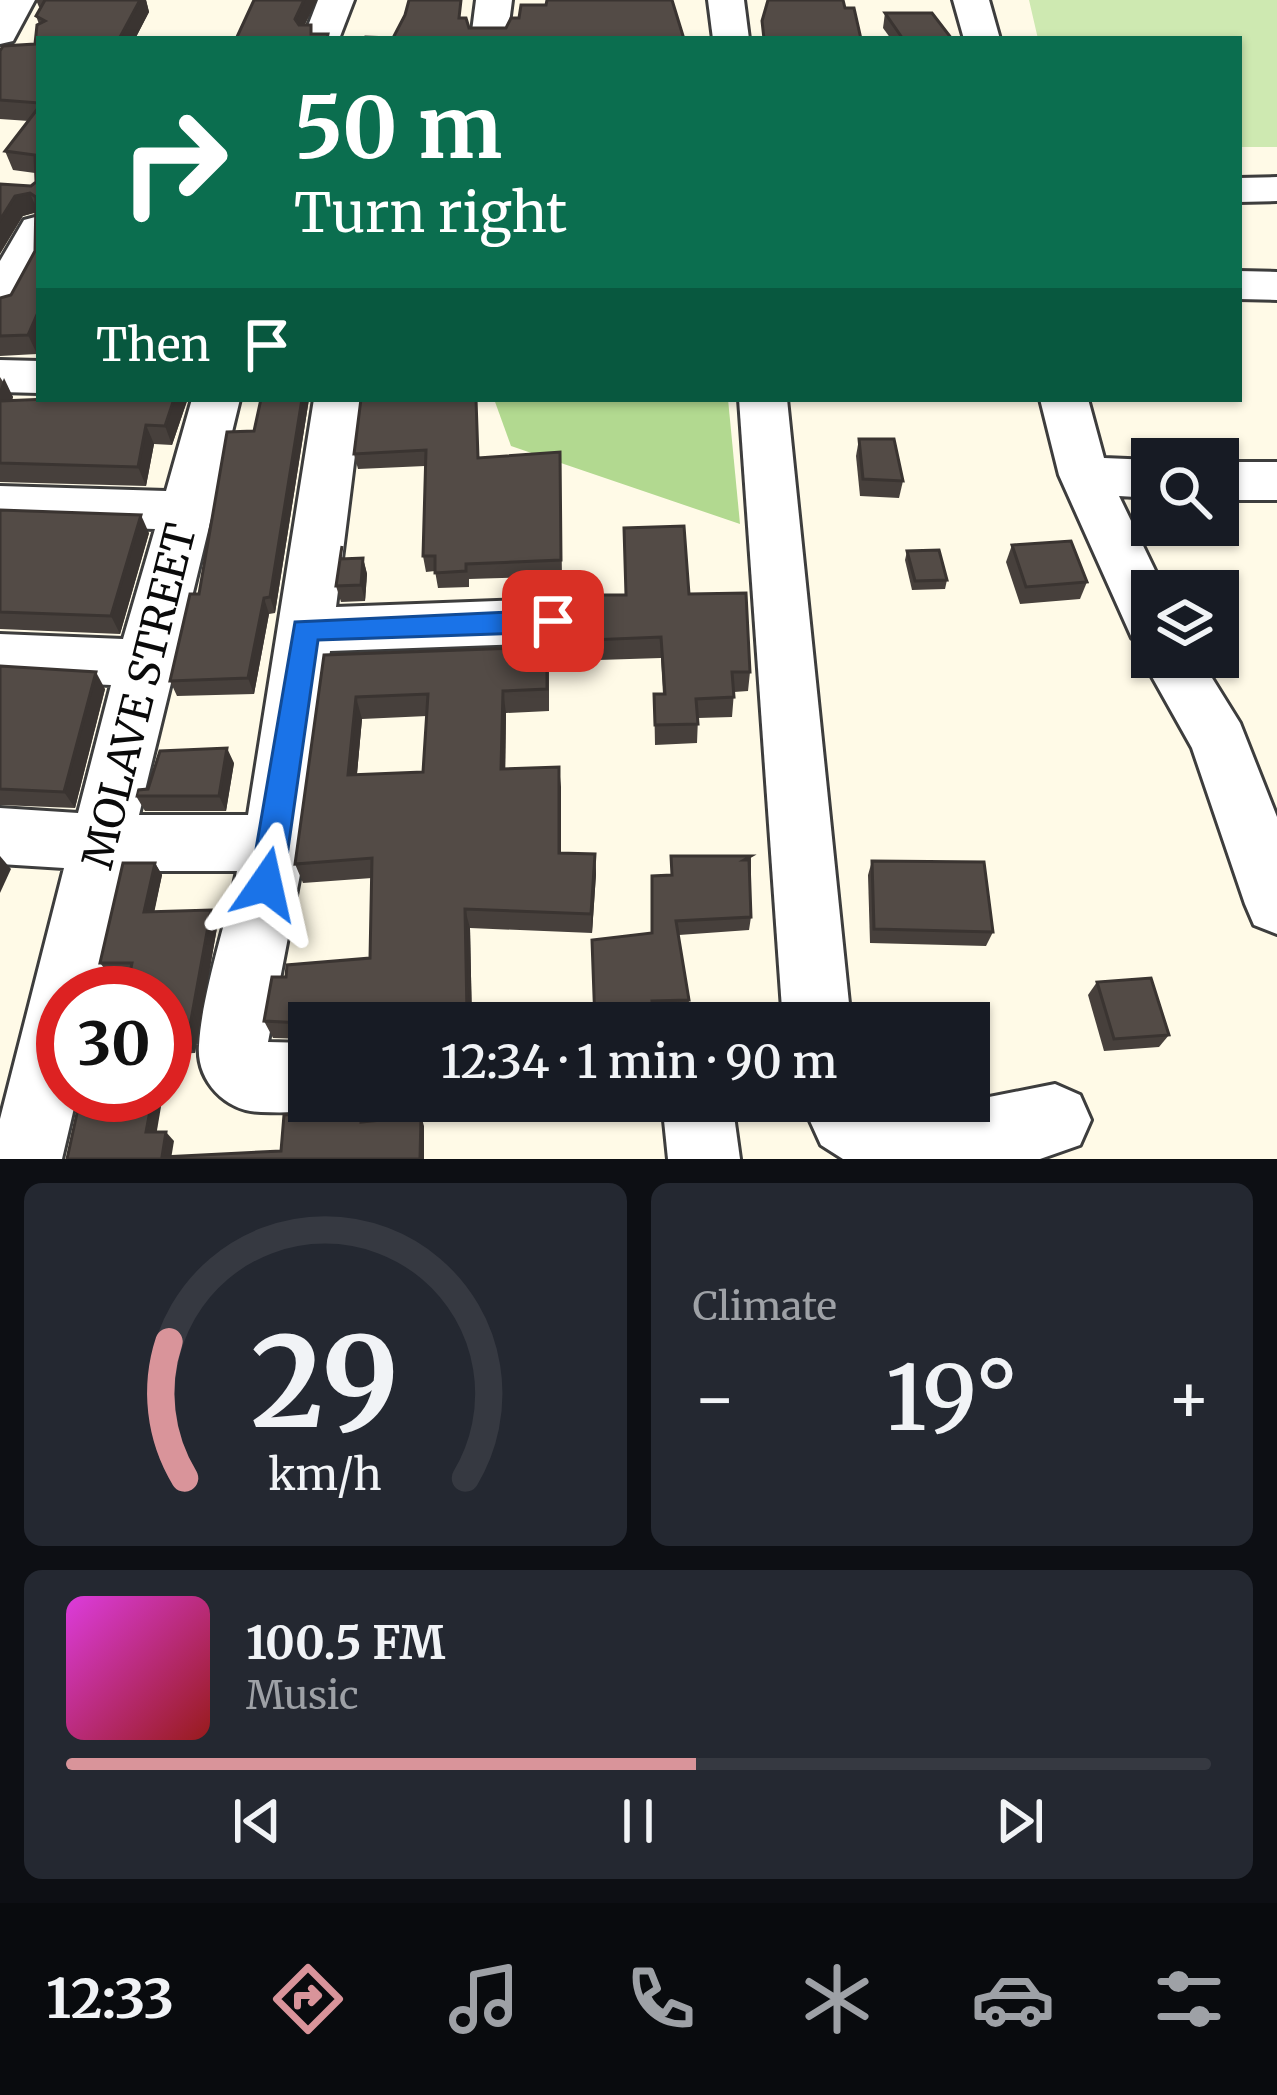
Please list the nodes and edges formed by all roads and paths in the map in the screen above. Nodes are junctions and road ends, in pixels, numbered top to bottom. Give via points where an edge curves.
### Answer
1 (17, 0) edge
2 (336, 0) edge
3 (494, 0) edge
4 (727, 0) edge
5 (971, 0) edge
6 (0, 33) edge
7 (322, 36) edge
8 (489, 36) edge
9 (731, 36) edge
10 (981, 36) edge
11 (0, 46) edge
12 (36, 49) edge
13 (1277, 189) edge
14 (1242, 190) edge
15 (36, 235) edge
16 (1242, 285) edge
17 (1277, 286) edge
18 (0, 302) edge
19 (0, 376) edge
20 (36, 377) edge
21 (215, 402) edge
22 (338, 402) edge
23 (763, 402) edge
24 (1065, 402) edge
25 (1084, 476) junction
26 (1131, 477) edge
27 (1277, 481) edge
28 (1239, 482) edge
29 (0, 505) edge
30 (184, 511) junction
31 (1131, 577) edge
32 (553, 621) dead end
33 (305, 630) junction
34 (0, 657) edge
35 (145, 663) junction
36 (1182, 678) edge
37 (0, 836) edge
38 (102, 843) junction
39 (275, 843) junction
40 (1277, 904) edge
41 (72, 966) edge
42 (815, 1002) edge
43 (288, 1078) edge
44 (36, 1118) edge
45 (1055, 1120) dead end
46 (700, 1122) edge
47 (849, 1122) edge
48 (26, 1159) edge
49 (704, 1159) edge

1 - 6 street
2 - 7 street
3 - 8 street
4 - 9 street
5 - 10 street
11 - 12 street
13 - 14 street
15 - 18 street
16 - 17 street
19 - 20 street
21 - 30 street, MOLAVE STREET
22 - 33 street
23 - 42 street
24 - 25 street
25 - 26 street
25 - 31 street
27 - 28 street
29 - 30 street
30 - 35 street, MOLAVE STREET
32 - 33 street
33 - 39 street
34 - 35 street
35 - 38 street, MOLAVE STREET
36 - 40 street via 1219,741
37 - 38 street
38 - 39 street
38 - 41 street, MOLAVE STREET
39 - 43 street via 233,1046 248,1077
44 - 48 street
45 - 47 street via 988,1135 913,1138
46 - 49 street

